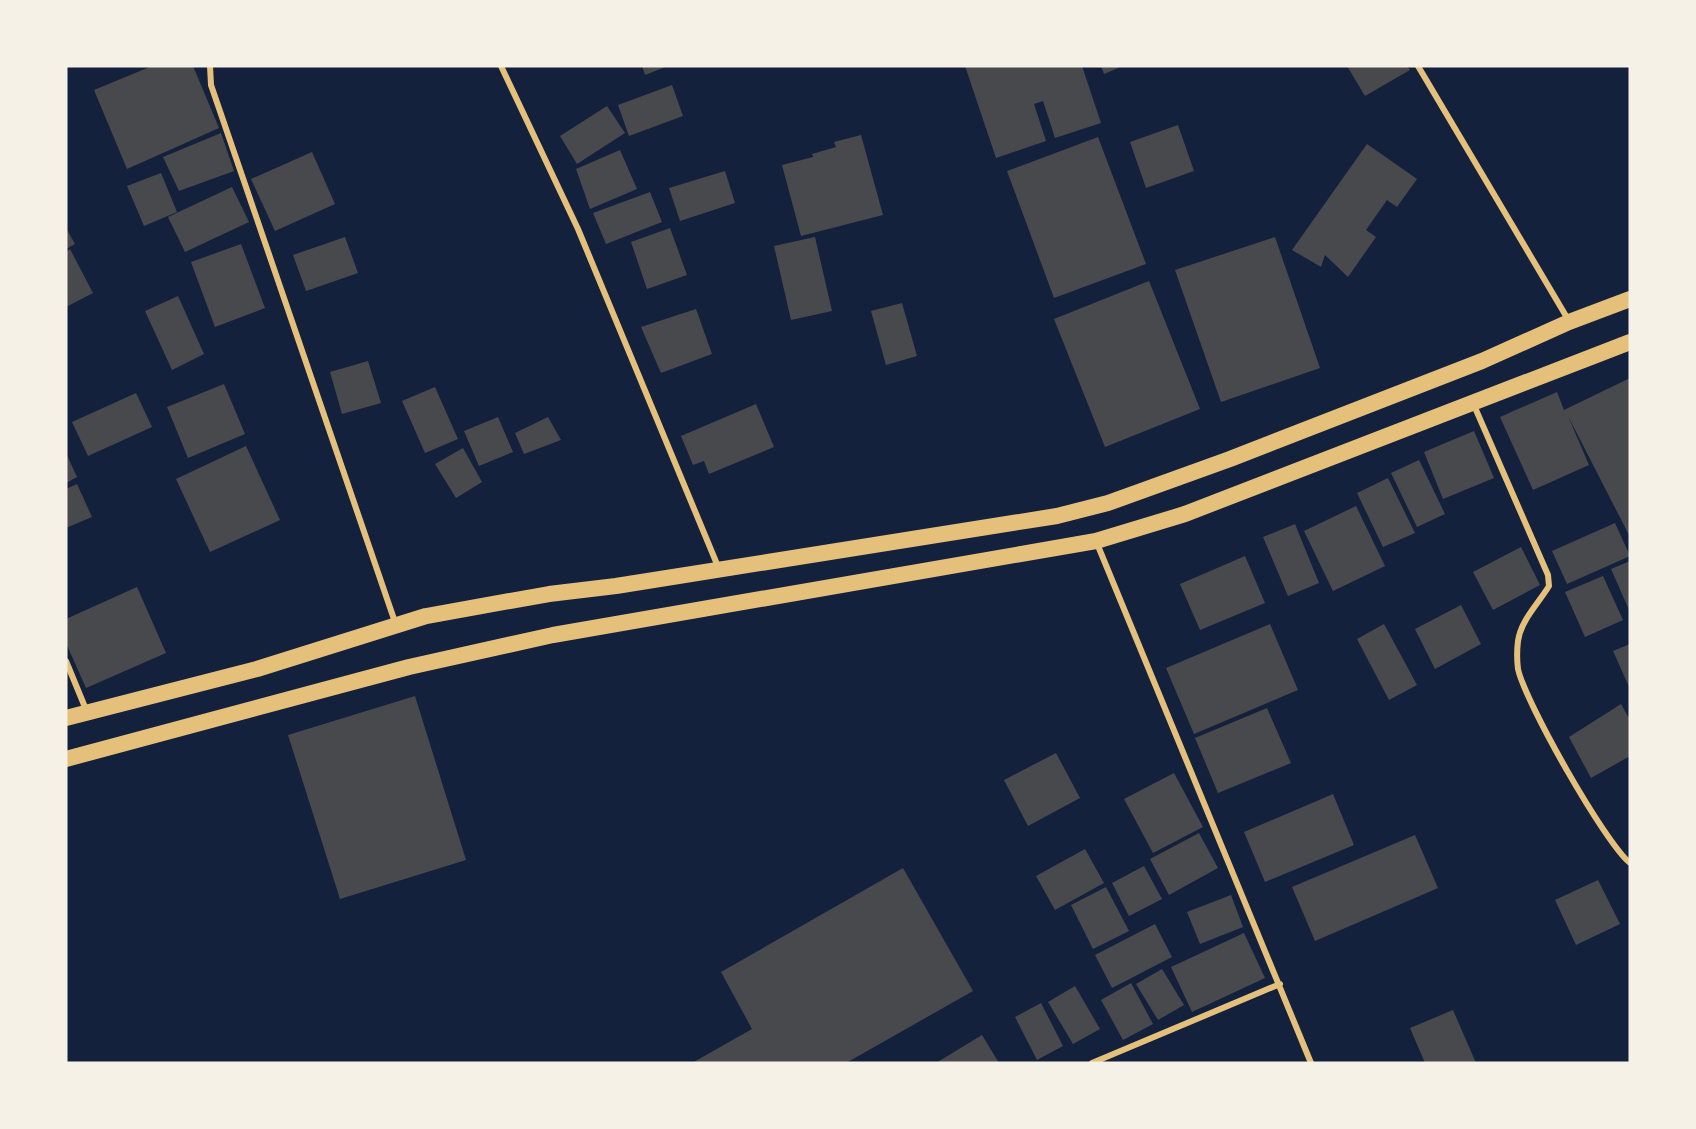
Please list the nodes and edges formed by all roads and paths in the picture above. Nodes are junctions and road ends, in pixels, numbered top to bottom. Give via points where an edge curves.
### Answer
1 (210, 66) edge
2 (501, 66) edge
3 (1418, 66) edge
4 (1630, 299) edge
5 (1569, 322) junction
6 (1630, 342) edge
7 (1473, 402) junction
8 (1096, 540) junction
9 (720, 570) junction
10 (396, 626) junction
11 (66, 661) edge
12 (87, 713) junction
13 (66, 718) edge
14 (66, 759) edge
15 (1630, 863) edge
16 (1280, 984) junction
17 (1092, 1063) edge
18 (1311, 1063) edge

1 - 10 street via 211,85
2 - 9 street via 578,229
3 - 5 street
4 - 5 highway
5 - 9 highway via 1482,361 1108,502 1057,516
6 - 7 highway
7 - 8 highway via 1185,514
7 - 15 street via 1548,575 1549,586 1524,622 1518,642 1518,669 1534,710 1603,831
8 - 14 highway via 553,635 409,667
8 - 16 street
9 - 10 highway via 549,594 426,616
10 - 12 highway via 257,669
11 - 12 street
12 - 13 highway
16 - 17 street
16 - 18 street

